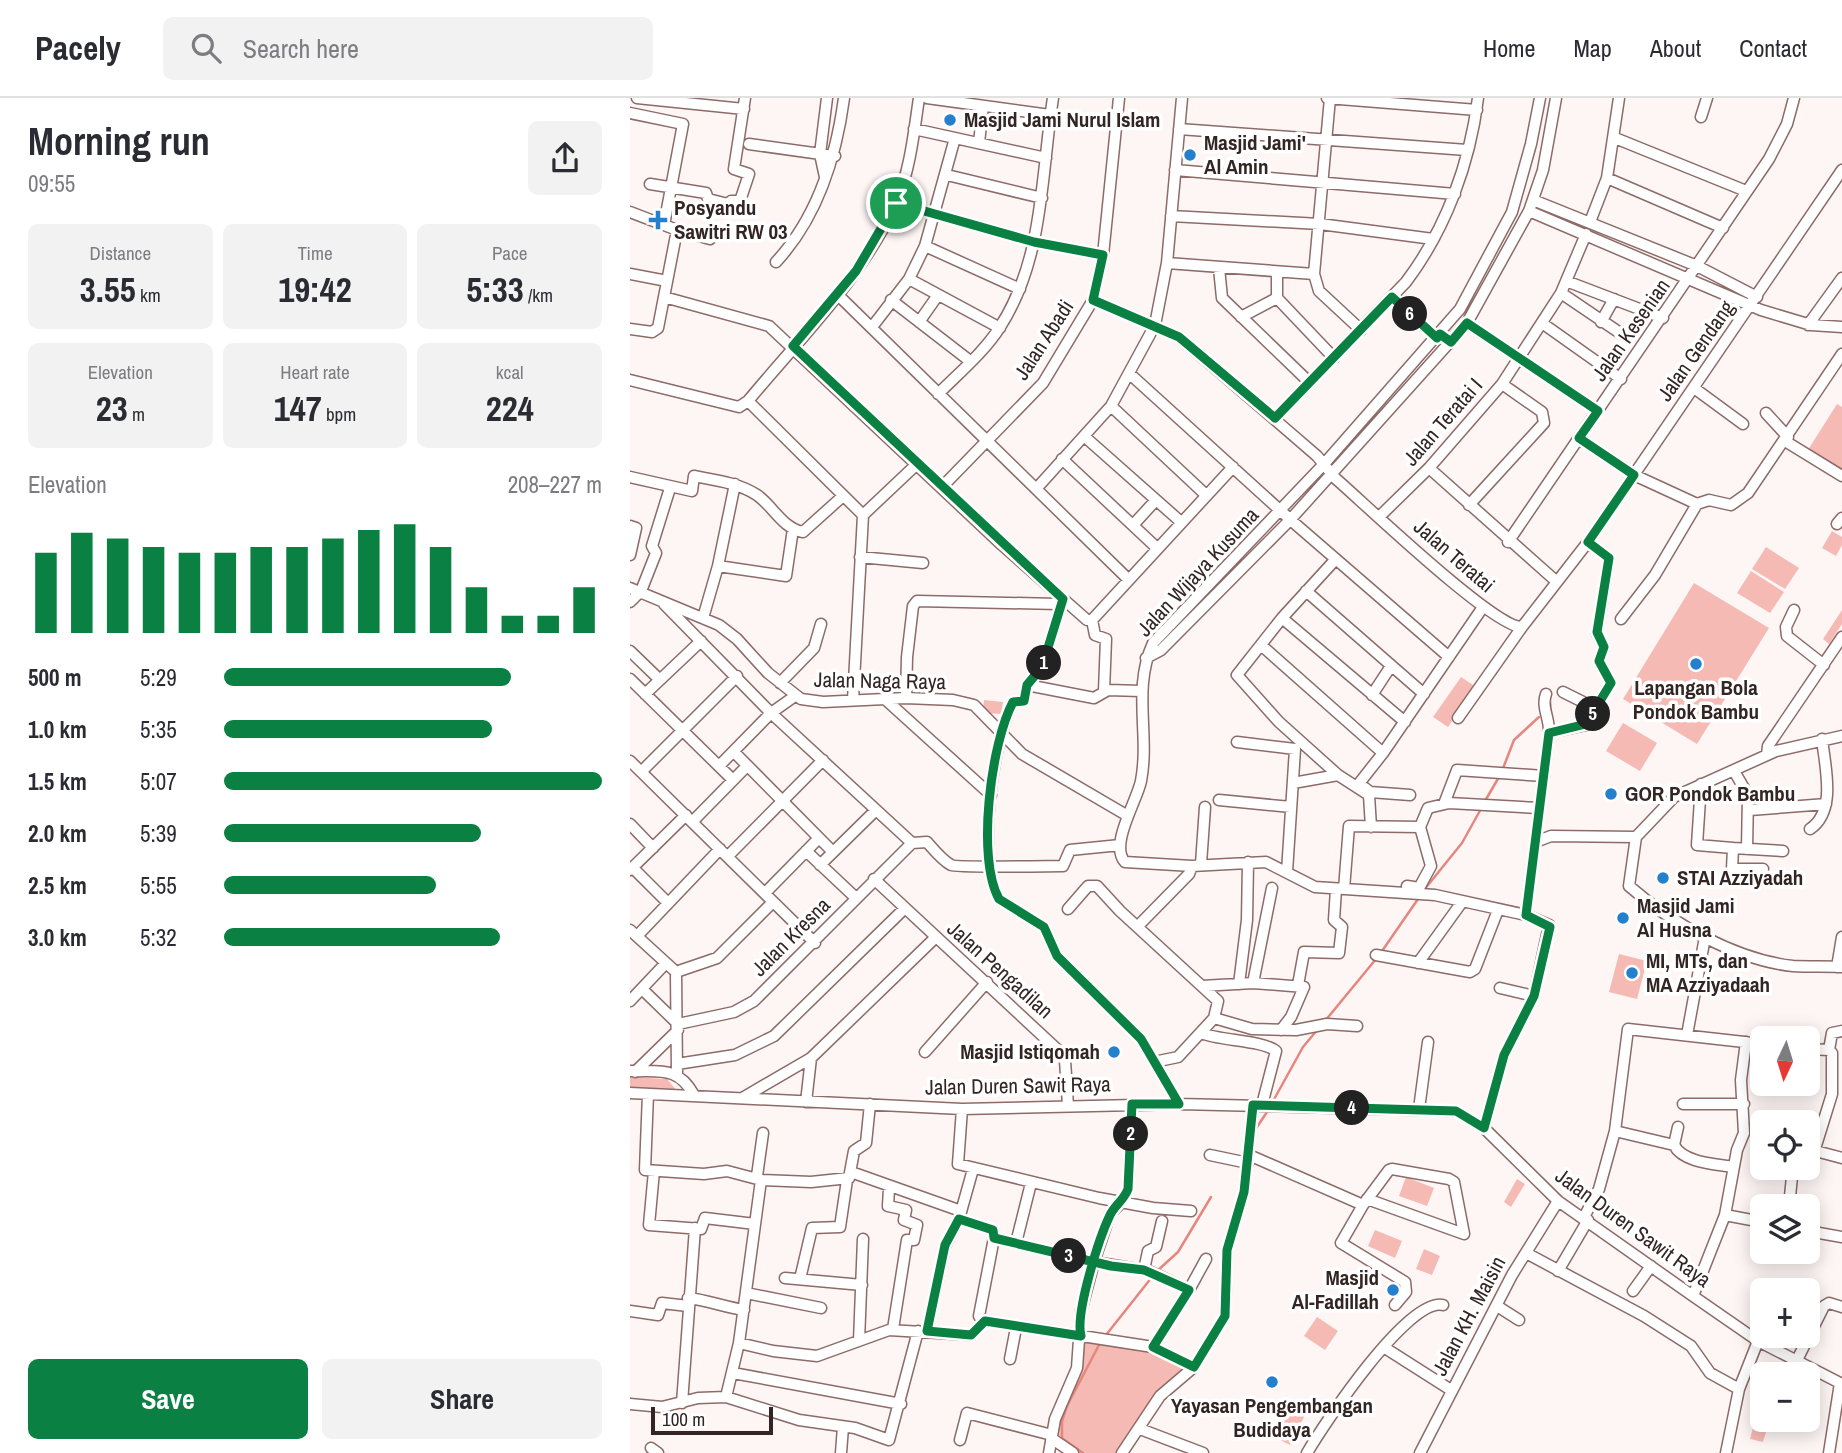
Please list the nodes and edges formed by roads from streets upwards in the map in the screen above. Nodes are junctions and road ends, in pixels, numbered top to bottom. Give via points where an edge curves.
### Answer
1 (637, 98) edge
2 (827, 98) edge
3 (844, 98) edge
4 (919, 98) edge
5 (927, 98) edge
6 (1053, 98) edge
7 (1119, 98) edge
8 (1182, 98) edge
9 (1329, 98) edge
10 (1540, 98) edge
11 (1556, 98) edge
12 (1619, 98) edge
13 (1707, 98) edge
14 (1794, 98) edge
15 (744, 104) edge
16 (1477, 104) edge
17 (983, 106) junction
18 (630, 113) edge
19 (1050, 115) junction
20 (1701, 117) dead end
21 (914, 129) junction
22 (1179, 129) junction
23 (955, 138) junction
24 (1615, 138) junction
25 (1327, 139) junction
26 (979, 143) junction
27 (749, 144) dead end
28 (1467, 150) junction
29 (820, 154) junction
30 (835, 156) junction
31 (1046, 158) junction
32 (1175, 170) junction
33 (1842, 170) edge
34 (947, 175) junction
35 (825, 177) junction
36 (1607, 178) junction
37 (1324, 183) junction
38 (650, 184) dead end
39 (670, 187) junction
40 (1746, 191) junction
41 (1455, 194) junction
42 (1042, 198) junction
43 (1533, 200) junction
44 (896, 203) junction
45 (1529, 211) junction
46 (630, 212) edge
47 (934, 215) junction
48 (1171, 216) junction
49 (1591, 222) junction
50 (1320, 224) junction
51 (664, 225) junction
52 (1723, 228) junction
53 (677, 230) junction
54 (1586, 234) junction
55 (710, 239) dead end
56 (1433, 239) junction
57 (1034, 242) junction
58 (925, 246) junction
59 (1103, 255) junction
60 (776, 262) dead end
61 (1167, 263) junction
62 (1697, 266) junction
63 (1219, 268) junction
64 (1277, 272) junction
65 (630, 274) edge
66 (1314, 274) junction
67 (1690, 278) junction
68 (1842, 278) edge
69 (909, 279) junction
70 (667, 281) junction
71 (1566, 281) junction
72 (1020, 289) junction
73 (1561, 293) junction
74 (838, 295) junction
75 (938, 295) junction
76 (664, 297) junction
77 (1392, 297) junction
78 (1276, 298) junction
79 (1614, 299) junction
80 (891, 300) junction
81 (1093, 300) junction
82 (1754, 301) junction
83 (1241, 317) junction
84 (1663, 318) junction
85 (919, 322) junction
86 (1601, 322) junction
87 (1467, 323) junction
88 (1542, 323) junction
89 (1155, 325) junction
90 (1810, 325) junction
91 (872, 327) junction
92 (1842, 327) edge
93 (1000, 328) junction
94 (630, 329) edge
95 (1361, 330) junction
96 (1623, 335) dead end
97 (1438, 336) junction
98 (1451, 342) junction
99 (793, 346) junction
100 (1842, 354) edge
101 (1334, 358) junction
102 (1518, 358) junction
103 (970, 361) junction
104 (1131, 375) junction
105 (1621, 379) junction
106 (630, 380) edge
107 (1308, 381) junction
108 (1502, 384) junction
109 (1695, 388) junction
110 (939, 394) junction
111 (748, 401) junction
112 (1111, 406) junction
113 (1598, 411) junction
114 (1766, 413) dead end
115 (1275, 418) junction
116 (1743, 424) dead end
117 (1085, 437) junction
118 (1579, 438) junction
119 (1786, 439) junction
120 (987, 440) junction
121 (1062, 459) junction
122 (917, 464) junction
123 (1233, 467) junction
124 (1429, 468) junction
125 (1327, 469) junction
126 (1634, 475) junction
127 (1842, 476) edge
128 (630, 477) edge
129 (735, 484) junction
130 (942, 486) junction
131 (670, 488) junction
132 (1036, 489) junction
133 (1206, 495) junction
134 (843, 496) junction
135 (1156, 500) junction
136 (1693, 502) junction
137 (1469, 505) junction
138 (1280, 511) junction
139 (863, 515) junction
140 (1379, 517) junction
141 (1290, 520) junction
142 (1181, 522) junction
143 (1133, 525) junction
144 (630, 526) edge
145 (793, 529) junction
146 (1508, 541) junction
147 (1588, 542) junction
148 (1157, 548) junction
149 (630, 555) edge
150 (860, 557) junction
151 (1335, 560) junction
152 (923, 562) dead end
153 (718, 566) junction
154 (1129, 580) junction
155 (1557, 582) junction
156 (635, 589) edge
157 (1306, 591) junction
158 (658, 597) junction
159 (630, 602) edge
160 (1061, 602) junction
161 (1483, 607) junction
162 (1794, 610) dead end
163 (703, 618) junction
164 (1282, 618) junction
165 (1621, 619) dead end
166 (1092, 620) junction
167 (821, 624) dead end
168 (1522, 627) junction
169 (1842, 637) edge
170 (701, 640) junction
171 (1261, 645) junction
172 (630, 651) edge
173 (1449, 657) junction
174 (1146, 658) junction
175 (640, 661) junction
176 (1391, 666) junction
177 (1824, 666) junction
178 (630, 672) edge
179 (737, 676) junction
180 (630, 679) edge
181 (660, 680) junction
182 (780, 683) junction
183 (1027, 685) junction
184 (1104, 691) junction
185 (1141, 691) junction
186 (1563, 692) dead end
187 (645, 694) junction
188 (1424, 694) junction
189 (1546, 694) dead end
190 (1372, 695) junction
191 (795, 696) junction
192 (906, 698) junction
193 (853, 700) junction
194 (886, 700) junction
195 (771, 713) junction
196 (1594, 713) junction
197 (1458, 718) dead end
198 (1405, 722) junction
199 (682, 731) junction
200 (1549, 733) junction
201 (1001, 734) junction
202 (1842, 736) edge
203 (1822, 739) junction
204 (1237, 742) dead end
205 (734, 752) junction
206 (1383, 753) junction
207 (1767, 755) junction
208 (630, 761) edge
209 (823, 761) junction
210 (719, 766) junction
211 (747, 766) junction
212 (640, 771) junction
213 (1734, 771) junction
214 (1338, 775) junction
215 (1544, 776) junction
216 (630, 778) edge
217 (733, 780) junction
218 (1293, 783) junction
219 (1701, 784) junction
220 (1358, 785) junction
221 (991, 795) junction
222 (1410, 795) dead end
223 (782, 800) junction
224 (1219, 800) dead end
225 (1444, 804) junction
226 (1826, 804) junction
227 (1205, 807) dead end
228 (1291, 807) junction
229 (1538, 808) junction
230 (1749, 810) junction
231 (875, 811) junction
232 (1128, 816) junction
233 (689, 818) junction
234 (630, 824) edge
235 (1371, 827) junction
236 (1420, 827) junction
237 (1810, 829) dead end
238 (634, 837) edge
239 (819, 838) junction
240 (1636, 838) junction
241 (1538, 841) junction
242 (912, 844) junction
243 (1120, 845) junction
244 (653, 848) junction
245 (1733, 848) junction
246 (1747, 849) junction
247 (806, 851) junction
248 (833, 852) junction
249 (1783, 852) dead end
250 (724, 853) junction
251 (1248, 862) junction
252 (820, 864) junction
253 (988, 865) junction
254 (1196, 865) junction
255 (631, 868) edge
256 (1763, 869) dead end
257 (1287, 872) junction
258 (874, 879) junction
259 (1272, 888) dead end
260 (1340, 889) junction
261 (1395, 892) junction
262 (769, 898) junction
263 (856, 898) junction
264 (667, 902) junction
265 (1462, 902) junction
266 (903, 909) junction
267 (1068, 909) dead end
268 (1498, 910) junction
269 (1522, 914) junction
270 (1138, 926) junction
271 (633, 933) edge
272 (936, 937) junction
273 (1704, 937) junction
274 (1842, 937) edge
275 (815, 943) junction
276 (1381, 956) dead end
277 (666, 963) junction
278 (1418, 963) junction
279 (1840, 967) edge
280 (676, 972) junction
281 (987, 982) junction
282 (1253, 983) junction
283 (1240, 984) junction
284 (1298, 985) junction
285 (1202, 986) junction
286 (1500, 988) dead end
287 (634, 994) edge
288 (1534, 996) junction
289 (1214, 1018) junction
290 (1357, 1026) dead end
291 (678, 1027) junction
292 (1281, 1030) junction
293 (1842, 1031) edge
294 (1201, 1032) junction
295 (1687, 1035) junction
296 (1428, 1042) dead end
297 (1746, 1042) junction
298 (1750, 1042) edge
299 (1820, 1050) edge
300 (1829, 1050) junction
301 (925, 1052) dead end
302 (811, 1058) junction
303 (1154, 1062) junction
304 (677, 1069) junction
305 (632, 1071) edge
306 (630, 1093) edge
307 (648, 1094) junction
308 (694, 1095) junction
309 (1837, 1095) edge
310 (744, 1097) junction
311 (806, 1102) junction
312 (870, 1104) junction
313 (1132, 1104) junction
314 (1179, 1104) junction
315 (1684, 1104) dead end
316 (1744, 1104) junction
317 (1260, 1105) junction
318 (1068, 1106) junction
319 (962, 1109) junction
320 (1419, 1109) junction
321 (1478, 1124) junction
322 (1678, 1127) dead end
323 (1615, 1131) junction
324 (1820, 1132) edge
325 (763, 1133) dead end
326 (1674, 1145) junction
327 (1249, 1153) junction
328 (1820, 1153) edge
329 (1210, 1155) dead end
330 (1842, 1158) edge
331 (1733, 1167) junction
332 (973, 1169) junction
333 (654, 1171) junction
334 (849, 1176) junction
335 (759, 1178) junction
336 (1031, 1183) junction
337 (889, 1188) junction
338 (1124, 1201) junction
339 (1558, 1201) junction
340 (1365, 1202) junction
341 (1191, 1211) dead end
342 (960, 1215) junction
343 (1725, 1215) junction
344 (1586, 1219) junction
345 (1750, 1220) edge
346 (1162, 1221) dead end
347 (755, 1224) junction
348 (695, 1228) junction
349 (1820, 1233) edge
350 (1842, 1237) edge
351 (994, 1238) junction
352 (863, 1239) dead end
353 (1016, 1243) junction
354 (1526, 1253) junction
355 (1206, 1259) dead end
356 (1094, 1262) junction
357 (1651, 1266) junction
358 (1149, 1271) junction
359 (1558, 1271) junction
360 (785, 1278) dead end
361 (800, 1279) junction
362 (862, 1285) junction
363 (1189, 1290) junction
364 (1633, 1291) dead end
365 (746, 1293) junction
366 (1693, 1297) junction
367 (688, 1302) junction
368 (1395, 1305) dead end
369 (1443, 1305) dead end
370 (1497, 1306) junction
371 (1842, 1307) edge
372 (821, 1308) dead end
373 (744, 1310) junction
374 (630, 1311) edge
375 (1519, 1320) dead end
376 (982, 1321) junction
377 (1016, 1328) junction
378 (894, 1329) junction
379 (923, 1331) junction
380 (1081, 1336) junction
381 (1750, 1336) edge
382 (859, 1340) junction
383 (739, 1343) junction
384 (1153, 1347) junction
385 (1385, 1348) junction
386 (1755, 1348) edge
387 (1772, 1348) edge
388 (1010, 1359) dead end
389 (1797, 1360) junction
390 (1194, 1367) junction
391 (733, 1373) junction
392 (1841, 1383) edge
393 (1739, 1389) junction
394 (1451, 1390) junction
395 (726, 1397) junction
396 (682, 1403) junction
397 (901, 1404) junction
398 (630, 1405) edge
399 (843, 1427) junction
400 (1140, 1429) junction
401 (1051, 1436) junction
402 (889, 1440) junction
403 (960, 1440) dead end
404 (841, 1453) edge
405 (887, 1453) edge
406 (1049, 1453) edge
407 (1073, 1453) edge
408 (1122, 1453) edge
409 (1203, 1453) edge
410 (1307, 1453) edge
411 (1420, 1453) edge
412 (1727, 1453) edge
413 (1829, 1453) edge

1 - 15 street
2 - 29 street
3 - 30 street
4 - 21 street
5 - 17 street
6 - 19 street
7 - 59 street, Jalan Abadi
8 - 22 street
9 - 16 street
9 - 25 street
10 - 97 street, Jalan Wijaya Kusuma via 1512,212 1460,309
11 - 43 street, Jalan Wijaya Kusuma
12 - 24 street
13 - 20 street
14 - 40 street, Jalan Kesenian via 1779,142
15 - 39 street via 734,169 748,174 740,201 728,204 708,199 706,193
16 - 28 street
17 - 19 street
17 - 26 street
18 - 39 street via 683,124
19 - 31 street
21 - 23 street
21 - 44 street
22 - 25 street
22 - 32 street
23 - 26 street
23 - 34 street
24 - 36 street
24 - 40 street
25 - 28 street
25 - 37 street
26 - 31 street
27 - 29 street
28 - 41 street
29 - 30 street
29 - 35 street
30 - 35 street
31 - 42 street
32 - 37 street
32 - 48 street
33 - 82 street
34 - 42 street
34 - 47 street
35 - 60 street via 799,235
36 - 49 street
36 - 52 street
37 - 41 street
37 - 50 street
38 - 39 street
39 - 51 street
40 - 52 street, Jalan Kesenian
41 - 56 street
42 - 57 street
43 - 45 street, Jalan Wijaya Kusuma
43 - 49 street, Jalan Gendang
44 - 47 street
44 - 74 street
45 - 54 street, Jalan Gendang
45 - 87 street, Jalan Wijaya Kusuma
46 - 51 street
47 - 57 street
47 - 58 street
48 - 50 street
48 - 61 street
49 - 62 street, Jalan Gendang
50 - 56 street
50 - 66 street
51 - 53 street
52 - 62 street, Jalan Kesenian
53 - 55 street
53 - 70 street
54 - 67 street, Jalan Gendang
54 - 71 street
56 - 77 street via 1422,262
57 - 59 street
57 - 72 street
58 - 69 street
58 - 72 street
59 - 81 street, Jalan Abadi
61 - 63 street
61 - 89 street
62 - 67 street, Jalan Kesenian
62 - 82 street, Jalan Gendang
63 - 64 street
63 - 83 street via 1222,298
64 - 66 street
64 - 78 street
65 - 70 street
66 - 95 street via 1319,291
67 - 82 street, Jalan Gendang
67 - 84 street, Jalan Kesenian
68 - 90 street
69 - 75 street
69 - 80 street
70 - 76 street
71 - 73 street
71 - 79 street
72 - 93 street
73 - 86 street
73 - 88 street
74 - 91 street
74 - 99 street
75 - 85 street
75 - 93 street
76 - 94 street via 656,330
76 - 99 street via 769,326
77 - 95 street
77 - 97 street
78 - 83 street
78 - 101 street
79 - 84 street
79 - 86 street
80 - 85 street
80 - 91 street
81 - 89 street, Jalan Teratai
81 - 120 street, Jalan Abadi via 1043,383
82 - 90 street
82 - 109 street, Jalan Gendang
83 - 107 street
84 - 105 street, Jalan Kesenian
85 - 103 street
86 - 96 street
87 - 98 street, Jalan Wijaya Kusuma
87 - 102 street
88 - 102 street
88 - 105 street
89 - 104 street
89 - 115 street, Jalan Teratai via 1207,358
90 - 92 street
91 - 110 street
93 - 103 street
95 - 101 street
97 - 98 street
97 - 125 street, Jalan Wijaya Kusuma
98 - 125 street, Jalan Wijaya Kusuma
99 - 111 street
99 - 122 street
100 - 119 street
101 - 107 street
102 - 108 street
102 - 113 street
103 - 110 street
104 - 112 street
104 - 123 street
105 - 113 street, Jalan Kesenian
106 - 111 street via 739,407
107 - 115 street
108 - 124 street, Jalan Teratai I
108 - 137 street, Jalan Teratai I via 1542,412 1544,423
109 - 116 street
109 - 126 street, Jalan Gendang
110 - 120 street
111 - 134 street
112 - 117 street
112 - 133 street
113 - 118 street, Jalan Kesenian
114 - 119 street
115 - 125 street, Jalan Teratai
117 - 121 street
117 - 135 street
118 - 126 street
118 - 146 street, Jalan Kesenian
119 - 127 street
119 - 136 street via 1736,503
120 - 130 street, Jalan Abadi
120 - 132 street
121 - 132 street
121 - 143 street
122 - 130 street
122 - 139 street
123 - 133 street
123 - 138 street
124 - 137 street
124 - 140 street, Jalan Teratai I
125 - 138 street, Jalan Wijaya Kusuma
125 - 140 street, Jalan Teratai
125 - 141 street, Jalan Wijaya Kusuma
126 - 136 street
126 - 147 street, Jalan Gendang
128 - 131 street
129 - 131 street via 694,476 692,491
129 - 145 street via 761,498
129 - 153 street
130 - 160 street
131 - 156 street via 652,546 656,553
132 - 154 street
133 - 142 street
134 - 139 street
134 - 145 street via 807,531
135 - 142 street
135 - 143 street
136 - 165 street via 1655,575
137 - 146 street
138 - 141 street
138 - 174 street, Jalan Wijaya Kusuma via 1153,643
139 - 150 street
140 - 161 street, Jalan Teratai
141 - 151 street
141 - 174 street, Jalan Wijaya Kusuma via 1161,650
142 - 148 street
143 - 148 street
144 - 149 street via 636,528
145 - 153 street via 786,576
146 - 155 street
147 - 155 street, Jalan Gendang
147 - 196 street via 1609,558 1599,661 1611,683
148 - 154 street
150 - 152 street
150 - 193 street
151 - 157 street
151 - 173 street
153 - 163 street
154 - 166 street
155 - 168 street
156 - 158 street, Jalan Naga Raya
156 - 159 street
157 - 164 street
157 - 176 street
158 - 163 street, Jalan Naga Raya
158 - 170 street
160 - 166 street
160 - 183 street via 1042,667
160 - 192 street via 917,601 907,657
161 - 168 street, Jalan Teratai via 1507,624
161 - 173 street
162 - 177 street via 1787,636
163 - 182 street, Jalan Naga Raya via 737,639
164 - 171 street
164 - 190 street
166 - 184 street via 1095,635 1106,639
167 - 182 street via 814,648
168 - 197 street
169 - 177 street
170 - 179 street
170 - 181 street
171 - 206 street
171 - 214 street via 1238,673 1239,680
172 - 175 street
173 - 188 street
174 - 185 street
175 - 178 street
175 - 181 street
176 - 188 street
176 - 190 street
177 - 207 street via 1768,746
179 - 195 street
179 - 199 street
180 - 187 street
181 - 187 street
182 - 191 street, Jalan Naga Raya
183 - 184 street via 1094,698
183 - 201 street via 1024,701 1013,702
184 - 185 street
185 - 232 street via 1146,752 1139,792
186 - 196 street
187 - 199 street
188 - 198 street
189 - 200 street
190 - 198 street
191 - 193 street, Jalan Naga Raya via 811,701
191 - 195 street
192 - 194 street, Jalan Naga Raya
192 - 201 street, Jalan Naga Raya via 974,705
193 - 194 street, Jalan Naga Raya
194 - 221 street
195 - 205 street
195 - 209 street
196 - 200 street via 1584,726
198 - 206 street
199 - 210 street
199 - 212 street
200 - 215 street
201 - 221 street
201 - 232 street, Jalan Naga Raya via 1023,754
202 - 203 street
203 - 207 street
203 - 226 street
204 - 218 street via 1295,749
205 - 210 street
205 - 211 street
206 - 220 street
207 - 213 street
208 - 212 street
209 - 223 street
209 - 231 street
210 - 217 street
211 - 217 street
211 - 223 street
212 - 216 street
212 - 233 street
213 - 219 street
213 - 230 street via 1746,789
214 - 218 street
214 - 220 street
215 - 225 street via 1457,770
215 - 229 street
217 - 233 street
218 - 228 street
219 - 240 street via 1666,803
219 - 245 street via 1697,845
220 - 222 street via 1370,792
220 - 235 street via 1370,796
221 - 253 street
223 - 239 street
223 - 250 street
224 - 228 street
225 - 229 street
225 - 236 street via 1428,808
226 - 230 street
226 - 237 street via 1821,819
227 - 254 street
228 - 257 street
229 - 241 street
230 - 246 street
231 - 242 street
231 - 248 street
232 - 243 street
233 - 244 street
233 - 250 street
234 - 238 street
235 - 236 street
235 - 260 street via 1348,827
236 - 261 street via 1431,866 1419,888 1399,886
238 - 244 street
239 - 247 street
239 - 248 street
240 - 241 street via 1550,836
240 - 273 street via 1629,886
241 - 269 street
242 - 253 street via 927,842 955,867
242 - 258 street, Jalan Kresna
243 - 253 street via 1070,850 1063,866
243 - 254 street via 1125,862
244 - 255 street
245 - 246 street
245 - 256 street via 1732,869
246 - 249 street
247 - 252 street
247 - 262 street
248 - 252 street
250 - 262 street
250 - 264 street
251 - 254 street
251 - 257 street via 1266,862
251 - 283 street
252 - 263 street
253 - 303 street via 999,899 1044,927 1057,956 1134,1031
254 - 270 street
255 - 264 street
257 - 260 street via 1315,887
258 - 263 street, Jalan Kresna
258 - 266 street, Jalan Pengadilan
259 - 282 street
260 - 261 street
260 - 284 street via 1334,920 1342,927 1339,953 1304,953
261 - 265 street
262 - 275 street
262 - 280 street via 717,958
263 - 275 street, Jalan Kresna
264 - 271 street
265 - 268 street
265 - 278 street
266 - 272 street, Jalan Pengadilan
266 - 304 street via 774,1036 735,1055
267 - 270 street via 1088,886 1097,886
268 - 269 street
268 - 278 street via 1472,971
269 - 288 street via 1550,927
270 - 285 street
271 - 277 street
272 - 281 street, Jalan Pengadilan
272 - 302 street
273 - 279 street via 1780,963
273 - 295 street
274 - 279 street
275 - 291 street, Jalan Kresna via 745,1006
276 - 278 street
277 - 280 street
277 - 287 street
280 - 291 street
281 - 301 street
281 - 318 street, Jalan Pengadilan via 1064,1057
282 - 283 street
282 - 284 street
283 - 285 street
284 - 292 street via 1304,992
285 - 289 street via 1218,1001
286 - 288 street
287 - 291 street
288 - 321 street via 1504,1055
289 - 292 street via 1252,1029
289 - 294 street
290 - 292 street via 1327,1024
291 - 304 street
291 - 305 street
293 - 300 street via 1832,1033
294 - 303 street via 1178,1057
294 - 317 street via 1276,1051
295 - 297 street
295 - 323 street via 1627,1031
296 - 320 street
297 - 298 street
297 - 316 street via 1741,1080
299 - 300 street
300 - 309 street
302 - 310 street
302 - 311 street
303 - 314 street
304 - 305 street
304 - 308 street
306 - 307 street, Jalan Duren Sawit Raya
307 - 308 street, Jalan Duren Sawit Raya
307 - 333 street via 645,1169
308 - 310 street, Jalan Duren Sawit Raya
309 - 324 street
310 - 311 street, Jalan Duren Sawit Raya
311 - 312 street, Jalan Duren Sawit Raya
312 - 319 street, Jalan Duren Sawit Raya
312 - 334 street via 868,1138 854,1151
313 - 314 street, Jalan Duren Sawit Raya
313 - 318 street, Jalan Duren Sawit Raya
313 - 338 street via 1129,1184
314 - 317 street, Jalan Duren Sawit Raya
315 - 316 street
316 - 331 street via 1744,1133
317 - 320 street, Jalan Duren Sawit Raya
317 - 327 street
318 - 319 street, Jalan Duren Sawit Raya
319 - 332 street via 958,1163
320 - 321 street, Jalan Duren Sawit Raya via 1456,1111
321 - 339 street, Jalan Duren Sawit Raya
322 - 326 street
323 - 326 street
323 - 344 street
325 - 335 street
326 - 331 street via 1688,1157
327 - 329 street
327 - 340 street
327 - 390 street via 1244,1192 1227,1250 1225,1316
328 - 330 street
331 - 343 street
332 - 336 street
332 - 342 street
333 - 335 street via 727,1171
333 - 348 street via 649,1225
334 - 335 street via 824,1183
334 - 337 street
334 - 361 street via 839,1228 812,1228
335 - 347 street
336 - 338 street
336 - 353 street
337 - 342 street
337 - 378 street via 888,1206 906,1210 904,1220 917,1225 914,1240 907,1240
338 - 341 street
338 - 356 street via 1110,1214
339 - 344 street, Jalan Duren Sawit Raya
339 - 354 street, Jalan KH. Maisin
340 - 340 street via 1392,1169 1449,1179 1454,1182 1464,1234
340 - 368 street via 1341,1243 1405,1282 1406,1292
342 - 351 street via 993,1230
342 - 379 street via 945,1245
343 - 345 street
343 - 366 street
344 - 357 street, Jalan Duren Sawit Raya
344 - 359 street
346 - 358 street via 1156,1247 1148,1251
347 - 348 street via 705,1218 703,1228
347 - 365 street
348 - 367 street
349 - 350 street
351 - 353 street
351 - 376 street via 979,1316
352 - 362 street
353 - 356 street
354 - 359 street
354 - 370 street, Jalan KH. Maisin
355 - 363 street
356 - 358 street
356 - 380 street via 1081,1311
357 - 364 street
357 - 366 street, Jalan Duren Sawit Raya
358 - 363 street
359 - 393 street via 1691,1346 1710,1373
360 - 361 street
361 - 362 street
362 - 382 street
363 - 384 street
365 - 372 street
365 - 373 street
366 - 381 street, Jalan Duren Sawit Raya
367 - 373 street via 706,1300 711,1305
367 - 374 street via 662,1303 658,1315
367 - 396 street
369 - 385 street via 1426,1307
370 - 375 street
370 - 394 street, Jalan KH. Maisin
371 - 389 street via 1824,1306
373 - 383 street
376 - 377 street
376 - 379 street via 971,1335
377 - 380 street
377 - 388 street
378 - 379 street
378 - 382 street
379 - 397 street
380 - 384 street
380 - 401 street via 1076,1374
382 - 383 street via 817,1356
383 - 391 street
384 - 390 street
385 - 394 street
385 - 410 street via 1333,1412
386 - 393 street
387 - 389 street, Jalan Duren Sawit Raya
389 - 392 street, Jalan Duren Sawit Raya
390 - 400 street via 1160,1396
391 - 395 street
391 - 397 street
392 - 413 street
393 - 412 street
394 - 411 street, Jalan KH. Maisin
395 - 396 street
395 - 399 street via 799,1420
396 - 398 street
397 - 402 street
399 - 402 street
399 - 404 street
400 - 408 street
400 - 409 street
401 - 403 street via 967,1413
401 - 406 street
401 - 407 street
402 - 405 street

